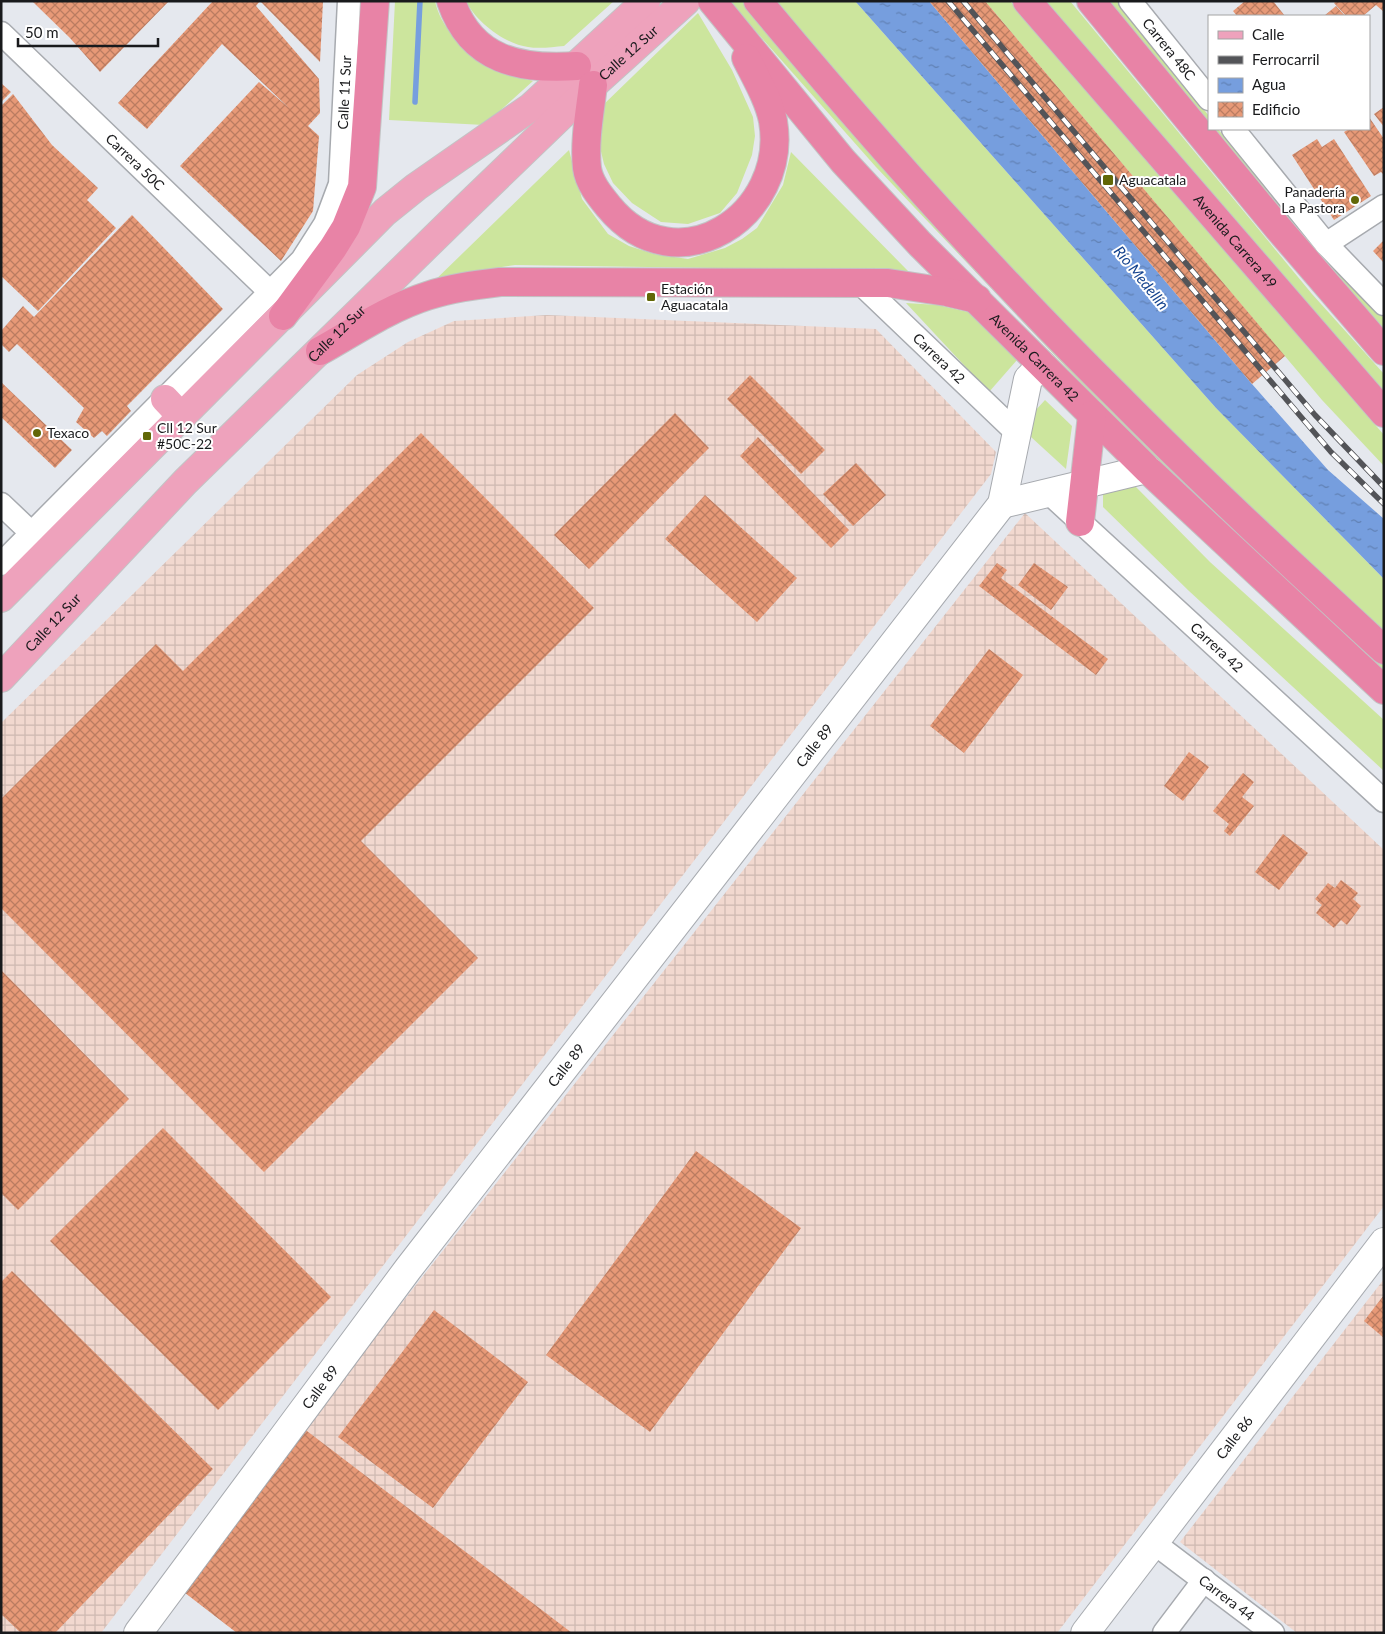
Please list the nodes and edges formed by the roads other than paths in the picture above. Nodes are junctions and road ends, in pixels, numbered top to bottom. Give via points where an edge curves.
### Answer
1 (349, 1) edge
2 (375, 1) edge
3 (451, 1) edge
4 (646, 1) edge
5 (712, 1) edge
6 (758, 1) edge
7 (1027, 1) edge
8 (1130, 1) edge
9 (1092, 2) edge
10 (679, 7) edge
11 (730, 23) junction
12 (1, 33) edge
13 (585, 75) junction
14 (1208, 98) edge
15 (1234, 130) edge
16 (340, 184) joint
17 (1384, 206) edge
18 (1326, 244) junction
19 (860, 283) junction
20 (270, 292) junction
21 (977, 300) junction
22 (1384, 304) edge
23 (283, 316) junction
24 (320, 351) junction
25 (1384, 351) edge
26 (1035, 372) junction
27 (174, 408) junction
28 (1384, 413) edge
29 (1092, 415) junction
30 (1017, 433) junction
31 (1147, 469) junction
32 (1084, 485) junction
33 (1049, 493) junction
34 (1, 504) edge
35 (1002, 504) junction
36 (1080, 522) junction
37 (41, 543) junction
38 (1, 564) edge
39 (1, 583) edge
40 (1, 598) edge
41 (1384, 650) edge
42 (4, 674) edge
43 (1384, 690) edge
44 (1384, 800) edge
45 (1384, 1242) edge
46 (1154, 1542) junction
47 (1204, 1580) junction
48 (138, 1633) edge
49 (1085, 1633) edge
50 (1164, 1633) edge
51 (1273, 1633) edge

1 - 16 street, Calle 11 Sur
2 - 23 highway via 362,188 346,227
3 - 13 highway via 455,14 474,40 493,54 517,65
4 - 13 main road, Calle 12 Sur
5 - 11 highway, Avenida Carrera 42
6 - 41 highway via 998,273 1116,396
7 - 28 highway, Avenida Carrera 49
8 - 14 street, Carrera 48C
9 - 25 highway
10 - 13 main road, Calle 12 Sur
11 - 13 highway via 773,120 775,146 768,173 756,199 739,219 717,235 684,244 656,240 628,226 598,194 587,169
11 - 21 highway, Avenida Carrera 42 via 876,198
12 - 20 street, Carrera 50C
13 - 23 main road, Calle 12 Sur via 523,112 416,187 385,212
13 - 24 main road, Calle 12 Sur
15 - 18 street
16 - 20 street, Calle 12 Sur via 315,242
17 - 18 street
18 - 22 street
19 - 21 highway via 917,286
19 - 24 highway via 482,284 408,303
19 - 30 street, Carrera 42
20 - 27 street, Calle 12 Sur
21 - 26 highway, Avenida Carrera 42
23 - 27 main road, Calle 12 Sur
24 - 42 main road, Calle 12 Sur via 185,482
26 - 29 highway, Avenida Carrera 42
26 - 30 street, Calle 89
27 - 37 main road, Calle 12 Sur
29 - 31 highway, Avenida Carrera 42
29 - 32 highway
30 - 35 street, Calle 89
31 - 32 street
31 - 43 highway, Avenida Carrera 42
32 - 33 street
32 - 36 highway
33 - 35 street
33 - 36 street, Carrera 42
34 - 37 street
35 - 48 street, Calle 89 via 408,1268
36 - 44 street, Carrera 42
37 - 38 street
37 - 39 main road
37 - 40 main road, Calle 12 Sur
45 - 46 street, Calle 86
46 - 47 street, Carrera 44
46 - 49 street, Calle 86
47 - 50 street
47 - 51 street, Carrera 44

